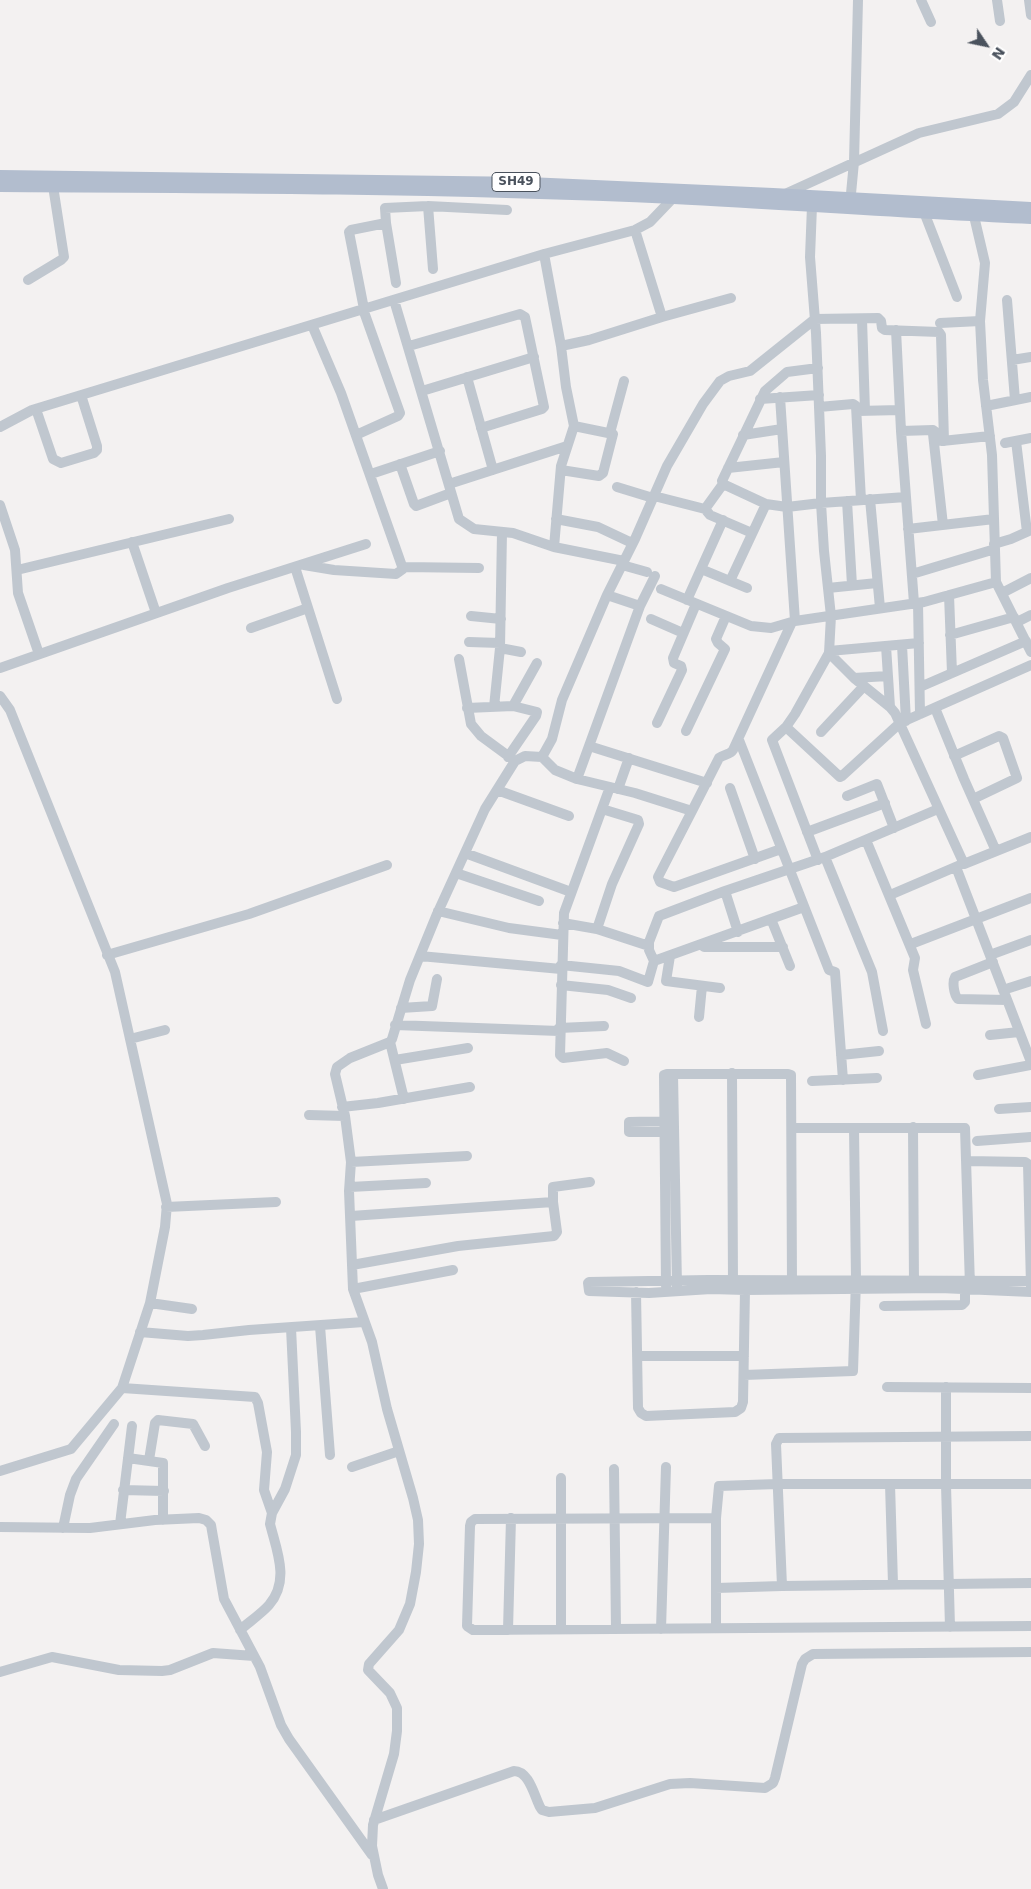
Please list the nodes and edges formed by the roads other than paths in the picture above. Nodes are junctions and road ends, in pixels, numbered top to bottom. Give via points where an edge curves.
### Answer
1 (858, 0) edge
2 (921, 0) edge
3 (997, 0) edge
4 (1029, 0) edge
5 (1031, 15) edge
6 (1000, 21) dead end
7 (931, 22) dead end
8 (1031, 74) edge
9 (854, 162) junction
10 (0, 176) edge
11 (0, 186) edge
12 (53, 186) junction
13 (467, 192) junction
14 (784, 194) junction
15 (673, 198) junction
16 (850, 203) junction
17 (428, 206) junction
18 (812, 206) junction
19 (469, 208) junction
20 (1031, 208) edge
21 (507, 210) dead end
22 (924, 212) junction
23 (974, 216) junction
24 (1031, 218) edge
25 (386, 223) junction
26 (635, 230) junction
27 (544, 254) junction
28 (432, 269) dead end
29 (28, 280) dead end
30 (396, 283) dead end
31 (731, 298) dead end
32 (957, 298) dead end
33 (394, 300) junction
34 (1007, 300) dead end
35 (364, 309) junction
36 (662, 317) junction
37 (815, 319) junction
38 (862, 319) junction
39 (980, 321) junction
40 (940, 323) dead end
41 (312, 325) junction
42 (896, 330) junction
43 (409, 346) junction
44 (560, 346) junction
45 (534, 357) junction
46 (1031, 357) edge
47 (1012, 360) junction
48 (818, 368) junction
49 (467, 378) junction
50 (624, 381) dead end
51 (422, 391) junction
52 (81, 395) junction
53 (818, 395) junction
54 (780, 397) junction
55 (1031, 397) edge
56 (760, 399) junction
57 (1015, 400) junction
58 (986, 406) junction
59 (819, 407) junction
60 (36, 409) junction
61 (900, 410) junction
62 (861, 411) junction
63 (574, 426) junction
64 (0, 427) edge
65 (481, 428) junction
66 (782, 429) junction
67 (933, 430) junction
68 (901, 431) junction
69 (610, 433) junction
70 (356, 435) junction
71 (743, 435) junction
72 (990, 436) junction
73 (1031, 438) edge
74 (944, 441) junction
75 (1016, 441) junction
76 (1005, 443) dead end
77 (568, 446) junction
78 (440, 451) junction
79 (784, 462) junction
80 (400, 464) junction
81 (728, 468) junction
82 (493, 470) junction
83 (561, 470) junction
84 (1031, 470) edge
85 (1020, 473) junction
86 (371, 474) junction
87 (722, 484) junction
88 (617, 487) dead end
89 (450, 488) junction
90 (654, 497) junction
91 (906, 497) junction
92 (865, 500) junction
93 (847, 501) junction
94 (821, 503) junction
95 (766, 504) junction
96 (0, 505) edge
97 (787, 507) junction
98 (705, 510) junction
99 (229, 519) dead end
100 (556, 519) junction
101 (994, 519) junction
102 (722, 520) junction
103 (943, 525) junction
104 (908, 529) junction
105 (1029, 531) edge
106 (502, 532) junction
107 (752, 533) junction
108 (132, 542) junction
109 (632, 543) junction
110 (366, 544) dead end
111 (554, 547) junction
112 (995, 547) junction
113 (623, 563) junction
114 (298, 566) junction
115 (403, 567) junction
116 (479, 568) dead end
117 (701, 569) junction
118 (17, 570) junction
119 (912, 574) junction
120 (1031, 578) edge
121 (730, 581) junction
122 (996, 582) junction
123 (877, 583) junction
124 (852, 585) junction
125 (748, 588) dead end
126 (828, 588) junction
127 (661, 589) dead end
128 (1002, 593) junction
129 (607, 595) junction
130 (949, 595) junction
131 (692, 602) junction
132 (916, 603) junction
133 (640, 606) junction
134 (308, 608) junction
135 (880, 608) junction
136 (156, 613) junction
137 (1031, 615) edge
138 (471, 616) dead end
139 (726, 616) junction
140 (832, 616) junction
141 (501, 619) junction
142 (650, 619) dead end
143 (1015, 619) junction
144 (793, 622) junction
145 (251, 628) dead end
146 (683, 633) junction
147 (950, 635) junction
148 (1026, 641) junction
149 (469, 642) dead end
150 (918, 643) junction
151 (500, 645) junction
152 (902, 645) junction
153 (886, 646) junction
154 (521, 652) dead end
155 (829, 652) junction
156 (1031, 652) edge
157 (39, 654) junction
158 (459, 659) dead end
159 (537, 663) dead end
160 (1031, 665) edge
161 (0, 668) edge
162 (952, 673) junction
163 (888, 676) junction
164 (854, 678) junction
165 (864, 686) junction
166 (920, 687) junction
167 (0, 696) edge
168 (337, 699) dead end
169 (512, 706) junction
170 (494, 707) junction
171 (890, 707) junction
172 (467, 708) junction
173 (935, 708) junction
174 (920, 714) junction
175 (903, 722) junction
176 (657, 723) dead end
177 (786, 727) junction
178 (686, 731) dead end
179 (821, 732) dead end
180 (738, 740) junction
181 (590, 746) junction
182 (954, 756) junction
183 (542, 757) junction
184 (629, 758) junction
185 (512, 759) junction
186 (577, 779) junction
187 (707, 783) junction
188 (614, 788) junction
189 (730, 788) dead end
190 (497, 790) junction
191 (848, 796) dead end
192 (972, 799) junction
193 (885, 803) junction
194 (602, 809) junction
195 (938, 809) junction
196 (692, 811) junction
197 (569, 816) dead end
198 (894, 828) junction
199 (807, 832) junction
200 (1031, 837) edge
201 (866, 840) junction
202 (781, 849) junction
203 (996, 851) junction
204 (465, 853) junction
205 (821, 858) junction
206 (755, 860) junction
207 (387, 864) dead end
208 (960, 865) junction
209 (789, 869) junction
210 (456, 873) junction
211 (724, 891) junction
212 (571, 892) junction
213 (890, 895) junction
214 (1031, 898) edge
215 (540, 901) dead end
216 (804, 907) junction
217 (438, 911) junction
218 (771, 919) junction
219 (975, 920) junction
220 (563, 923) junction
221 (597, 929) junction
222 (738, 932) junction
223 (562, 935) junction
224 (1031, 940) edge
225 (911, 944) junction
226 (649, 946) junction
227 (696, 947) junction
228 (783, 947) junction
229 (107, 955) junction
230 (420, 956) junction
231 (670, 956) junction
232 (991, 958) junction
233 (654, 961) junction
234 (790, 966) dead end
235 (561, 967) junction
236 (437, 979) dead end
237 (1031, 981) edge
238 (561, 985) junction
239 (702, 986) junction
240 (720, 988) dead end
241 (1005, 995) junction
242 (631, 998) dead end
243 (401, 1008) junction
244 (699, 1017) dead end
245 (926, 1024) dead end
246 (395, 1025) junction
247 (604, 1026) dead end
248 (559, 1029) junction
249 (165, 1030) dead end
250 (883, 1031) dead end
251 (1019, 1032) junction
252 (990, 1035) dead end
253 (130, 1039) junction
254 (390, 1042) junction
255 (468, 1048) dead end
256 (879, 1051) dead end
257 (841, 1054) junction
258 (395, 1060) junction
259 (624, 1060) dead end
260 (1031, 1064) edge
261 (732, 1073) junction
262 (978, 1075) dead end
263 (877, 1078) dead end
264 (843, 1080) junction
265 (812, 1081) dead end
266 (470, 1087) dead end
267 (404, 1099) junction
268 (1031, 1107) edge
269 (999, 1109) dead end
270 (344, 1111) junction
271 (309, 1115) dead end
272 (913, 1127) junction
273 (792, 1128) junction
274 (854, 1128) junction
275 (1031, 1137) edge
276 (977, 1140) dead end
277 (467, 1156) dead end
278 (967, 1161) junction
279 (351, 1162) junction
280 (590, 1182) dead end
281 (426, 1184) dead end
282 (350, 1187) junction
283 (276, 1202) dead end
284 (553, 1202) junction
285 (166, 1207) junction
286 (352, 1216) junction
287 (352, 1265) junction
288 (453, 1270) dead end
289 (1031, 1281) edge
290 (674, 1284) junction
291 (855, 1284) junction
292 (733, 1285) junction
293 (792, 1285) junction
294 (914, 1285) junction
295 (968, 1286) junction
296 (353, 1289) junction
297 (745, 1290) junction
298 (636, 1292) junction
299 (1031, 1292) edge
300 (150, 1303) junction
301 (884, 1306) dead end
302 (192, 1309) dead end
303 (364, 1322) junction
304 (320, 1326) junction
305 (291, 1328) junction
306 (140, 1332) junction
307 (637, 1356) junction
308 (744, 1356) junction
309 (744, 1375) junction
310 (887, 1387) dead end
311 (946, 1387) junction
312 (122, 1388) junction
313 (1031, 1388) edge
314 (114, 1424) dead end
315 (132, 1426) dead end
316 (1031, 1436) edge
317 (947, 1437) junction
318 (205, 1446) dead end
319 (399, 1451) junction
320 (330, 1455) dead end
321 (128, 1458) junction
322 (149, 1460) junction
323 (352, 1467) dead end
324 (666, 1467) dead end
325 (614, 1469) dead end
326 (0, 1471) edge
327 (562, 1478) dead end
328 (777, 1484) junction
329 (890, 1484) junction
330 (1031, 1484) edge
331 (946, 1485) junction
332 (123, 1490) junction
333 (164, 1491) junction
334 (272, 1513) junction
335 (511, 1518) junction
336 (561, 1518) junction
337 (615, 1518) junction
338 (664, 1518) junction
339 (716, 1518) junction
340 (163, 1520) junction
341 (120, 1524) junction
342 (0, 1527) edge
343 (62, 1528) junction
344 (1031, 1583) edge
345 (893, 1584) junction
346 (949, 1584) junction
347 (782, 1586) junction
348 (716, 1588) junction
349 (1031, 1626) edge
350 (950, 1627) junction
351 (716, 1628) junction
352 (561, 1629) junction
353 (616, 1629) junction
354 (661, 1629) junction
355 (240, 1630) junction
356 (508, 1630) junction
357 (1031, 1652) edge
358 (254, 1656) junction
359 (0, 1672) edge
360 (374, 1820) junction
361 (374, 1858) junction
362 (383, 1889) edge

1 - 9 street
2 - 7 street
3 - 6 street
4 - 5 street
8 - 9 street via 1014,102 998,114 919,133
9 - 14 street
9 - 16 street
10 - 14 main road, SH49 via 528,182
11 - 12 main road, SH49
12 - 13 main road, SH49
12 - 29 street via 64,257
13 - 15 main road, SH49
13 - 19 street
14 - 16 main road, SH49
15 - 18 main road, SH49
15 - 26 street via 650,222
16 - 18 main road, SH49
16 - 20 main road, SH49
16 - 22 main road, SH49
17 - 19 street
17 - 25 street via 387,207
17 - 28 street
18 - 37 street via 810,257
19 - 21 street
22 - 23 main road, SH49
22 - 32 street
23 - 24 main road, SH49
23 - 39 street via 985,263
25 - 30 street
25 - 35 street via 349,232
26 - 27 street
26 - 36 street
27 - 33 street
27 - 44 street
31 - 36 street
33 - 35 street
33 - 43 street
34 - 47 street
35 - 41 street
35 - 70 street via 400,413
36 - 44 street
37 - 38 street
37 - 48 street
37 - 90 street via 750,371 720,381 667,466
38 - 42 street via 878,318 883,330
38 - 62 street
39 - 40 street
39 - 58 street
41 - 52 street
41 - 70 street
42 - 61 street
42 - 74 street via 939,332 942,335
43 - 45 street via 520,314 525,317
43 - 51 street
44 - 63 street
45 - 49 street
45 - 65 street via 544,407
46 - 47 street
47 - 57 street
48 - 53 street
48 - 56 street via 787,372
49 - 51 street
49 - 65 street
50 - 69 street
51 - 78 street
52 - 60 street
52 - 60 street via 97,446 94,453 60,463 53,459
53 - 54 street
53 - 59 street
54 - 56 street
54 - 66 street
55 - 57 street
56 - 71 street
57 - 58 street
58 - 72 street
59 - 62 street via 853,404
59 - 94 street
60 - 64 street
61 - 62 street
61 - 68 street
62 - 92 street
63 - 69 street
63 - 77 street
65 - 82 street
66 - 71 street
66 - 79 street
67 - 68 street
67 - 74 street via 939,440
67 - 103 street
68 - 91 street
69 - 83 street via 613,436 601,475
70 - 86 street
71 - 81 street
72 - 74 street
72 - 101 street
73 - 75 street
75 - 76 street
75 - 85 street
77 - 82 street
77 - 83 street
78 - 80 street
78 - 89 street
79 - 81 street
79 - 97 street
80 - 86 street
80 - 89 street via 416,506
81 - 87 street
82 - 89 street
83 - 100 street
84 - 85 street
85 - 105 street
86 - 115 street
87 - 95 street
87 - 98 street
88 - 90 street
89 - 106 street via 462,522 474,529
90 - 98 street
90 - 109 street
91 - 92 street
91 - 104 street
92 - 93 street
92 - 123 street
93 - 94 street
93 - 124 street
94 - 97 street
94 - 126 street
95 - 97 street
95 - 107 street
96 - 118 street via 14,543
97 - 144 street
98 - 102 street
99 - 108 street
100 - 109 street via 598,527
100 - 111 street
101 - 103 street
101 - 112 street
102 - 107 street
102 - 117 street
103 - 104 street
104 - 119 street
105 - 112 street
106 - 111 street
106 - 141 street
107 - 121 street
108 - 118 street
108 - 136 street
109 - 113 street
110 - 114 street
111 - 113 street
112 - 119 street
112 - 122 street
113 - 129 street
113 - 133 street via 651,574
114 - 115 street via 396,574 402,572
114 - 134 street
114 - 136 street
115 - 116 street
117 - 121 street
117 - 131 street
118 - 157 street via 18,593
119 - 132 street
120 - 128 street
121 - 125 street
122 - 128 street
122 - 130 street
123 - 124 street
123 - 135 street
124 - 126 street
126 - 140 street
127 - 131 street
128 - 143 street
129 - 133 street
129 - 183 street via 562,700 552,739
130 - 132 street
130 - 147 street
131 - 139 street
131 - 146 street
132 - 135 street
132 - 150 street
133 - 181 street
134 - 145 street
134 - 168 street
135 - 140 street
136 - 157 street
137 - 143 street
138 - 141 street
139 - 144 street via 758,628
139 - 178 street via 716,639 725,649
140 - 144 street
140 - 155 street
141 - 151 street
142 - 146 street
143 - 147 street
143 - 148 street
144 - 180 street
146 - 176 street via 672,661 682,670
147 - 162 street
148 - 156 street
148 - 162 street
149 - 151 street
150 - 152 street
150 - 166 street
151 - 154 street
151 - 170 street
152 - 153 street
152 - 175 street
153 - 155 street
153 - 163 street
155 - 164 street
155 - 177 street via 805,699
157 - 161 street
158 - 172 street
159 - 169 street
160 - 173 street
162 - 166 street
163 - 164 street
163 - 171 street
164 - 165 street
165 - 171 street
165 - 179 street
166 - 174 street
167 - 229 street via 10,710
169 - 170 street
169 - 185 street via 537,714
170 - 172 street
171 - 175 street
172 - 185 street via 475,730
173 - 174 street
173 - 182 street
174 - 175 street
175 - 177 street via 840,777
175 - 195 street
177 - 199 street via 772,740
180 - 187 street via 732,752 719,758
180 - 202 street
181 - 184 street
181 - 186 street
182 - 192 street
182 - 192 street via 999,736 1003,738 1017,778
183 - 185 street
183 - 186 street via 555,770
184 - 187 street
184 - 188 street
185 - 190 street
186 - 188 street
187 - 196 street
188 - 194 street
188 - 196 street
189 - 206 street
190 - 197 street
190 - 204 street
191 - 193 street via 877,784
192 - 203 street
193 - 198 street
193 - 199 street
194 - 212 street
194 - 221 street via 638,820 640,824 612,884
195 - 198 street
195 - 208 street
196 - 206 street via 658,876 660,882 674,887
198 - 201 street
199 - 205 street
200 - 203 street
201 - 205 street
201 - 213 street
202 - 206 street
202 - 209 street
203 - 208 street
204 - 210 street
204 - 212 street
205 - 209 street
205 - 250 street via 872,972
207 - 229 street via 249,914
208 - 213 street
208 - 219 street
209 - 211 street
209 - 216 street
210 - 215 street
210 - 217 street
211 - 222 street
211 - 226 street via 659,916
212 - 220 street
213 - 225 street
214 - 219 street
216 - 218 street
216 - 257 street via 829,970 835,973
217 - 223 street via 509,928
217 - 230 street
218 - 222 street
218 - 228 street
219 - 225 street
219 - 232 street
220 - 221 street
220 - 223 street
221 - 226 street
222 - 227 street
223 - 235 street
224 - 232 street
225 - 245 street via 915,958 913,970
226 - 233 street
227 - 228 street
227 - 231 street
228 - 234 street
229 - 253 street via 115,972
230 - 235 street
230 - 243 street
231 - 233 street
231 - 239 street via 666,981
232 - 241 street
232 - 241 street via 955,977 956,996 958,999
233 - 235 street via 648,982 619,971
235 - 238 street
236 - 243 street via 432,1006
237 - 241 street
238 - 242 street via 608,990
238 - 248 street
239 - 240 street
239 - 244 street
241 - 251 street
243 - 246 street
246 - 248 street
246 - 254 street
247 - 248 street
248 - 259 street via 561,1057 607,1053
249 - 253 street
251 - 252 street
251 - 260 street
253 - 285 street
254 - 258 street
254 - 270 street via 350,1058 337,1067 335,1074
255 - 258 street
256 - 257 street
257 - 264 street
258 - 267 street
260 - 262 street
261 - 273 street via 791,1075
261 - 290 street via 667,1074 664,1078 669,1127
261 - 292 street
263 - 264 street
264 - 265 street
266 - 267 street
267 - 270 street
268 - 269 street
270 - 271 street
270 - 279 street
272 - 274 street
272 - 278 street via 965,1128
272 - 294 street
273 - 274 street
273 - 293 street
274 - 291 street
275 - 276 street
277 - 279 street
278 - 289 street via 1028,1164
278 - 295 street
279 - 282 street
280 - 284 street via 552,1187
281 - 282 street
282 - 286 street
283 - 285 street
284 - 286 street
284 - 287 street via 557,1232 554,1236 458,1246
285 - 300 street
286 - 287 street
287 - 296 street
288 - 296 street
289 - 295 street
289 - 299 street
290 - 292 street
290 - 298 street via 666,1292
290 - 298 street via 588,1284 589,1291
291 - 293 street
291 - 294 street
291 - 309 street via 853,1371
292 - 293 street
292 - 297 street
293 - 297 street
294 - 295 street
295 - 299 street
295 - 301 street via 962,1305
296 - 303 street
297 - 308 street
298 - 307 street
300 - 302 street
300 - 306 street
303 - 304 street
303 - 319 street
304 - 305 street
304 - 320 street
305 - 306 street via 188,1336
305 - 334 street via 296,1455 285,1489
306 - 312 street
307 - 308 street
307 - 309 street via 638,1408 646,1416 735,1412 743,1402
308 - 309 street
310 - 311 street
311 - 313 street
311 - 317 street
312 - 326 street via 71,1449
312 - 334 street via 255,1397 267,1452 264,1490
314 - 343 street via 76,1479
315 - 321 street
316 - 317 street
317 - 328 street via 780,1438 776,1444
317 - 331 street
318 - 322 street via 192,1424 158,1420
319 - 323 street
319 - 360 street via 415,1506 419,1544 410,1604 399,1630 369,1664 368,1670 390,1693 397,1708 394,1754
321 - 322 street
321 - 332 street
322 - 333 street via 164,1465
324 - 338 street
325 - 337 street
327 - 336 street
328 - 329 street
328 - 339 street via 719,1486
328 - 347 street
329 - 331 street
329 - 345 street
330 - 331 street
331 - 346 street
332 - 333 street
332 - 341 street
333 - 340 street
334 - 355 street via 270,1524 281,1567 279,1586 269,1605
335 - 336 street
335 - 356 street
335 - 356 street via 479,1518 471,1522 466,1622 473,1630
336 - 337 street
336 - 352 street
337 - 338 street
337 - 353 street
338 - 339 street
338 - 354 street
339 - 348 street
340 - 341 street
340 - 355 street via 199,1518 211,1524 224,1599
341 - 343 street
342 - 343 street
344 - 346 street
345 - 346 street
345 - 347 street
346 - 350 street
347 - 348 street
348 - 351 street
349 - 350 street
350 - 351 street
351 - 354 street
352 - 353 street
352 - 356 street
353 - 354 street
355 - 358 street
357 - 360 street via 808,1656 802,1664 775,1778 764,1788 670,1784 595,1808 550,1812 540,1807 526,1776 514,1771
358 - 359 street via 214,1653 162,1671 119,1670 52,1657
358 - 361 street via 289,1739
360 - 361 street
361 - 362 street

